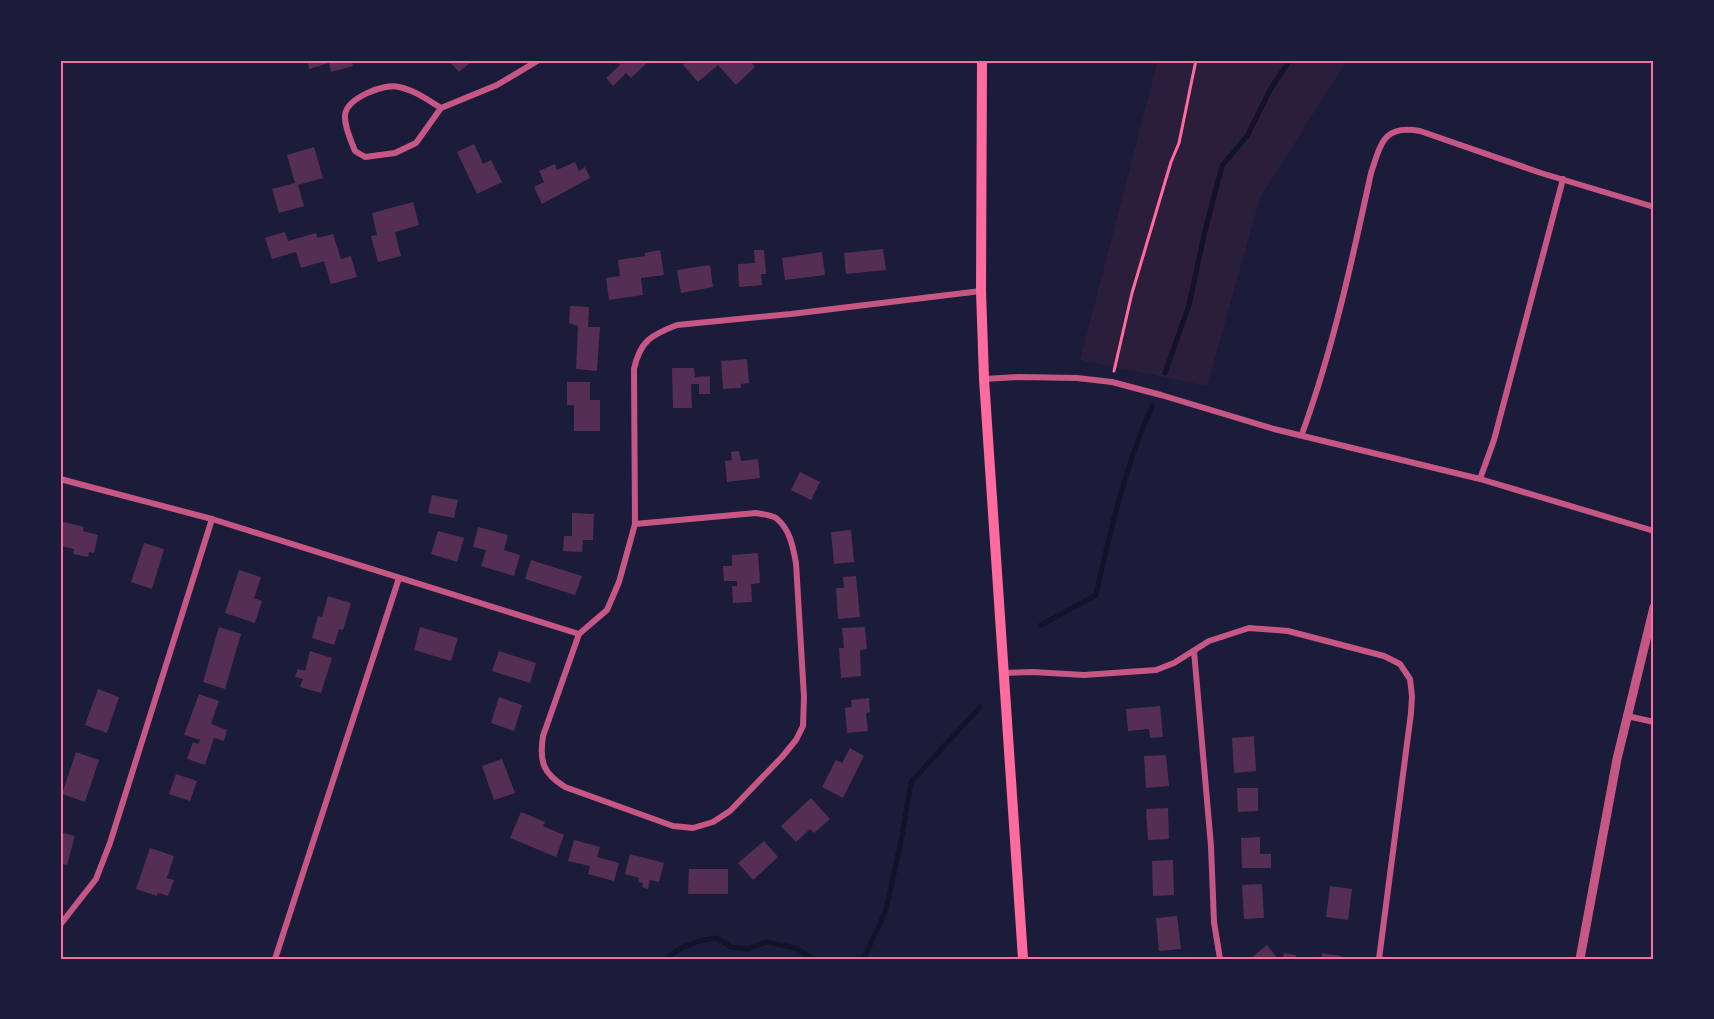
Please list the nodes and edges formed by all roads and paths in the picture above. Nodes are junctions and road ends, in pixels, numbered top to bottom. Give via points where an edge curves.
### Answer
1 (539, 60) edge
2 (982, 60) edge
3 (1196, 60) edge
4 (441, 108) junction
5 (1563, 179) junction
6 (1654, 207) edge
7 (981, 291) junction
8 (984, 379) junction
9 (1112, 382) junction
10 (1302, 434) junction
11 (60, 479) edge
12 (1480, 479) junction
13 (212, 519) junction
14 (635, 524) junction
15 (1654, 531) edge
16 (399, 578) junction
17 (1654, 607) edge
18 (579, 634) junction
19 (1194, 651) junction
20 (1003, 674) junction
21 (1627, 716) junction
22 (1654, 722) edge
23 (60, 926) edge
24 (275, 959) edge
25 (1023, 959) edge
26 (1220, 959) edge
27 (1379, 959) edge
28 (1580, 959) edge

1 - 4 street via 496,85
2 - 7 main road
3 - 9 path via 1179,143 1132,293
4 - 4 street via 416,143 381,156 365,157 355,151 345,116 350,104 384,87 407,89
5 - 6 street
5 - 10 street via 1420,131 1403,128 1387,136 1371,173 1346,288
5 - 12 street via 1494,440
7 - 8 main road
7 - 14 street via 686,324 659,331 647,339 634,369
8 - 9 street via 1077,378
8 - 20 main road
9 - 10 street
10 - 12 street
11 - 13 street
12 - 15 street
13 - 16 street
13 - 23 street via 110,843 96,879
14 - 18 street via 620,582 606,610
14 - 18 street via 756,513 775,517 786,530 796,563 803,685 803,726 796,740 730,811 693,828 673,826 565,787 551,779 543,766 541,751
16 - 18 street
16 - 24 street
17 - 21 street
19 - 20 street via 1156,670 1083,675
19 - 26 street
19 - 27 street via 1209,641 1249,628 1287,631 1384,656 1400,664 1410,679 1411,713
20 - 25 main road
21 - 22 street
21 - 28 street

